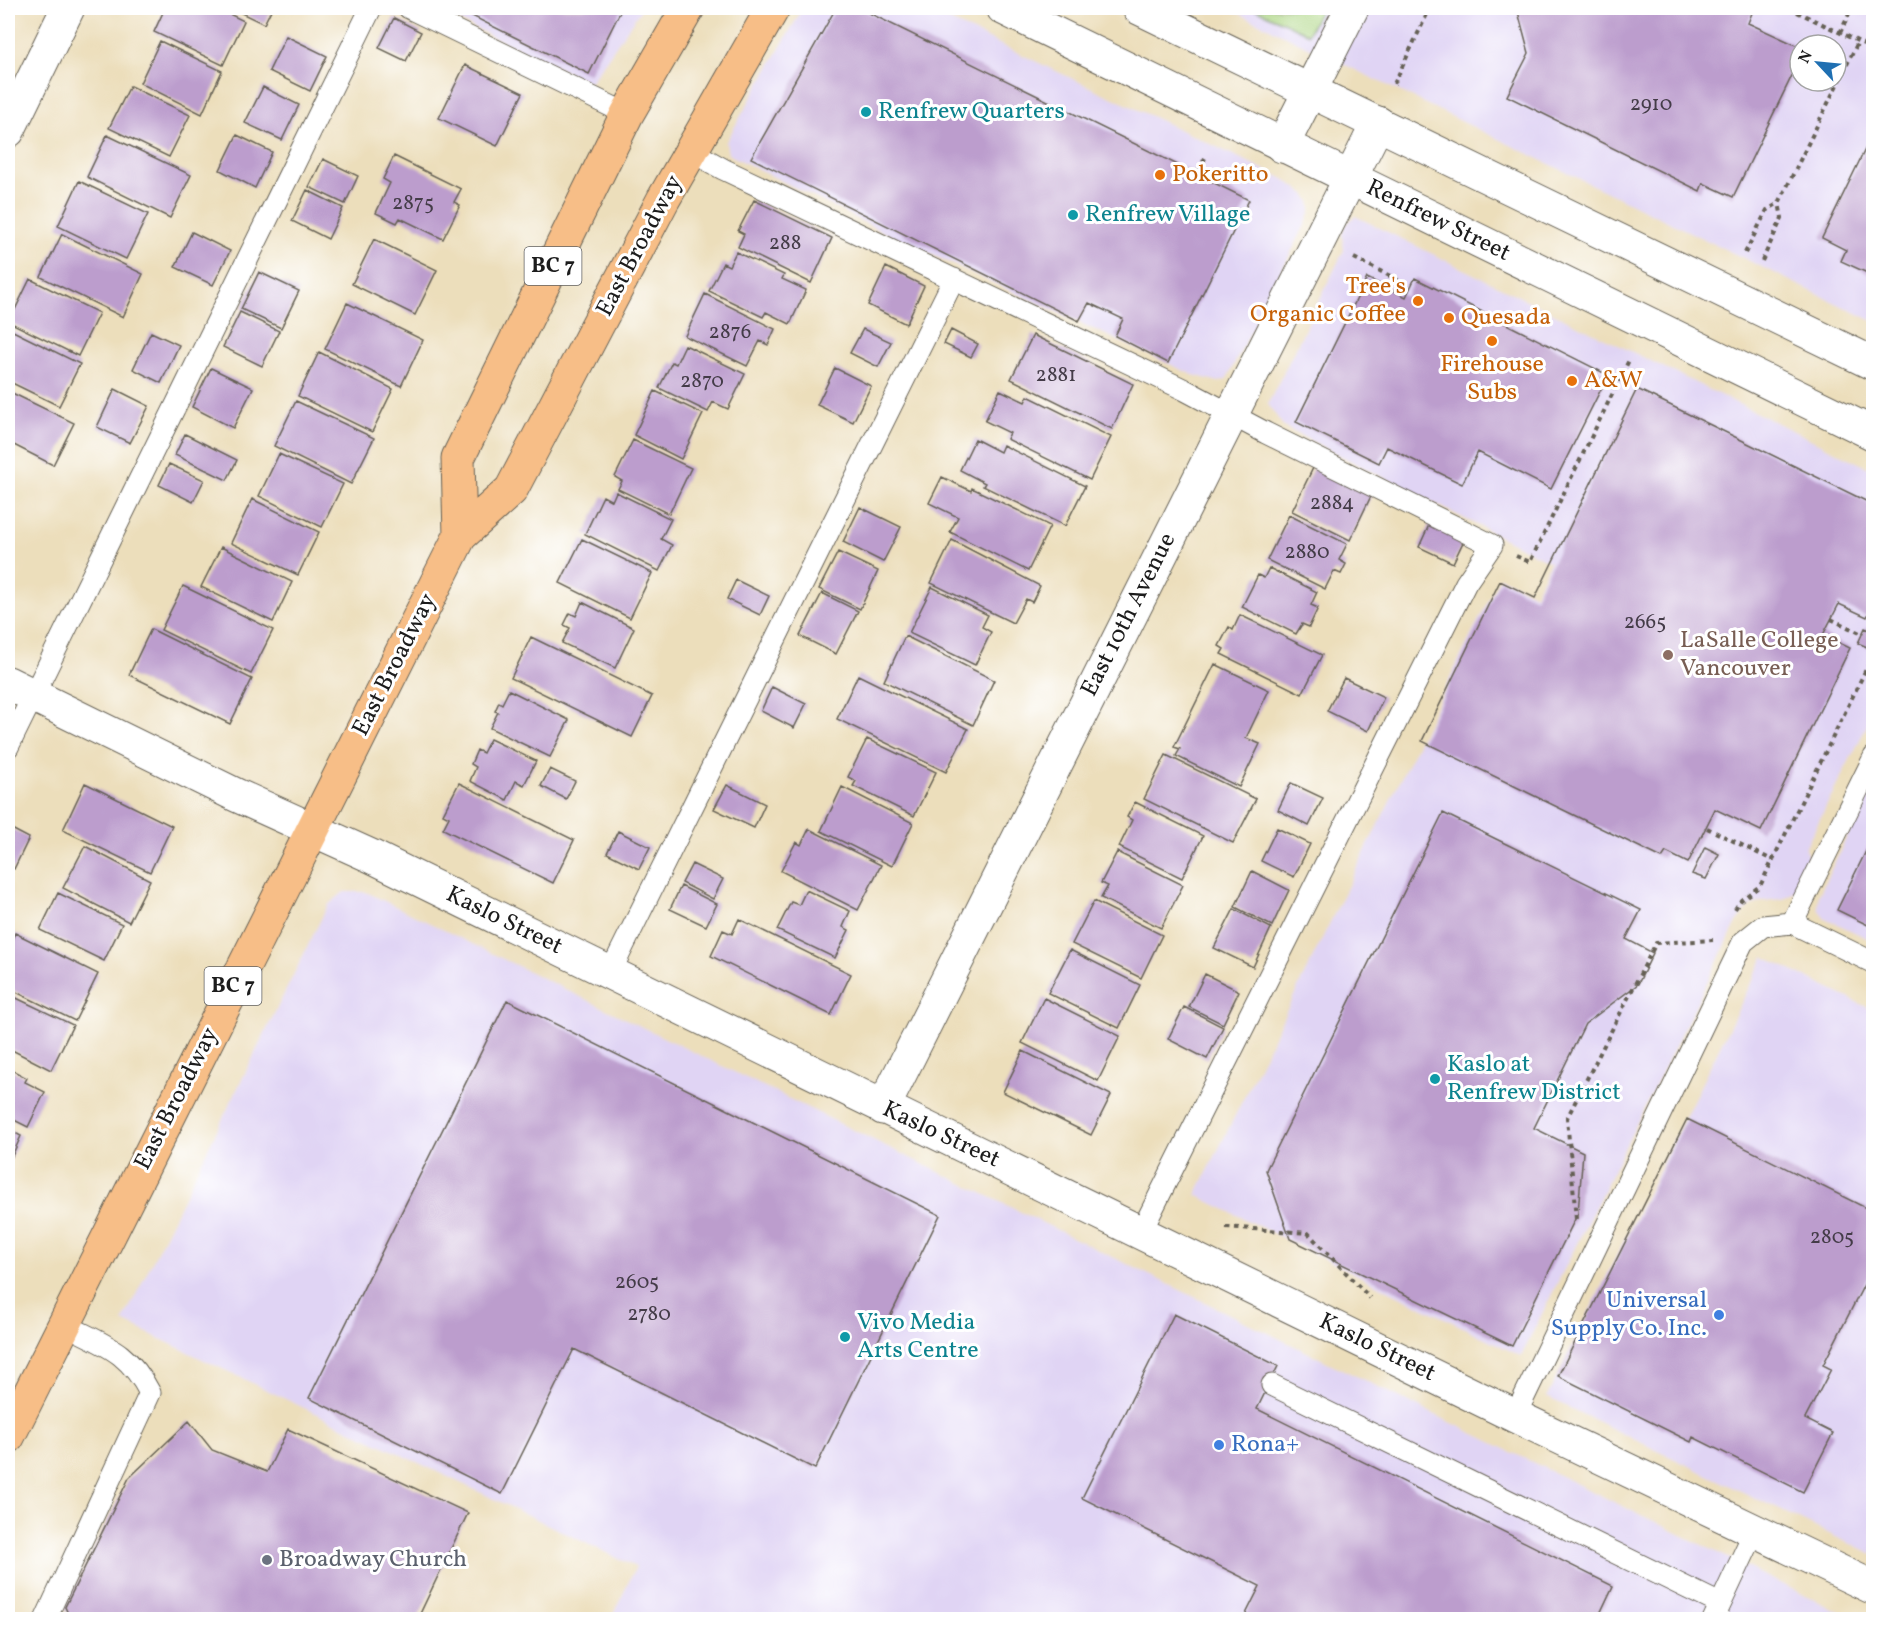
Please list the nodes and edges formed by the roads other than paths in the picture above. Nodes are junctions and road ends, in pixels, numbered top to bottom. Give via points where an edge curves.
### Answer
1 (68, 8) edge
2 (371, 8) edge
3 (409, 8) edge
4 (688, 8) edge
5 (773, 8) edge
6 (1003, 8) edge
7 (1139, 8) edge
8 (1352, 8) edge
9 (1310, 90) junction
10 (627, 114) junction
11 (1378, 123) junction
12 (8, 131) edge
13 (1282, 146) junction
14 (691, 151) junction
15 (1350, 178) junction
16 (954, 279) junction
17 (1874, 364) edge
18 (1230, 413) junction
19 (1874, 434) edge
20 (460, 536) junction
21 (20, 689) edge
22 (8, 747) edge
23 (1874, 757) edge
24 (311, 830) junction
25 (1792, 923) junction
26 (1874, 963) edge
27 (610, 973) junction
28 (883, 1108) junction
29 (1141, 1232) junction
30 (64, 1323) junction
31 (1272, 1385) dead end
32 (1515, 1416) junction
33 (8, 1437) edge
34 (1755, 1530) junction
35 (1874, 1588) edge
36 (1716, 1612) edge
37 (45, 1620) edge

1 - 12 street
2 - 21 lane
3 - 10 lane
4 - 10 main road, East Broadway / BC 7
5 - 14 main road, East Broadway / BC 7
6 - 13 street, Renfrew Street
7 - 9 street
8 - 9 street
9 - 11 street
9 - 13 street
10 - 20 main road, East Broadway / BC 7 via 458,458
11 - 15 street, East 10th Avenue
11 - 17 street
13 - 15 street, Renfrew Street
14 - 16 lane
14 - 20 main road, East Broadway / BC 7 via 511,490
15 - 18 street, East 10th Avenue
15 - 19 street, Renfrew Street
16 - 18 lane
16 - 27 lane
18 - 28 street, East 10th Avenue
18 - 29 lane via 1492,545 1466,583
20 - 24 main road, East Broadway / BC 7
21 - 22 lane
21 - 24 street, Kaslo Street
23 - 25 lane
24 - 27 street, Kaslo Street
24 - 30 main road, East Broadway / BC 7
25 - 26 lane
25 - 32 lane via 1763,926 1743,942
27 - 28 street, Kaslo Street
28 - 29 street, Kaslo Street
29 - 32 street, Kaslo Street
30 - 33 main road, East Broadway / BC 7
30 - 37 lane via 122,1355 138,1370 150,1393
31 - 36 lane
32 - 34 street, Kaslo Street
34 - 35 street, Kaslo Street
34 - 36 lane

